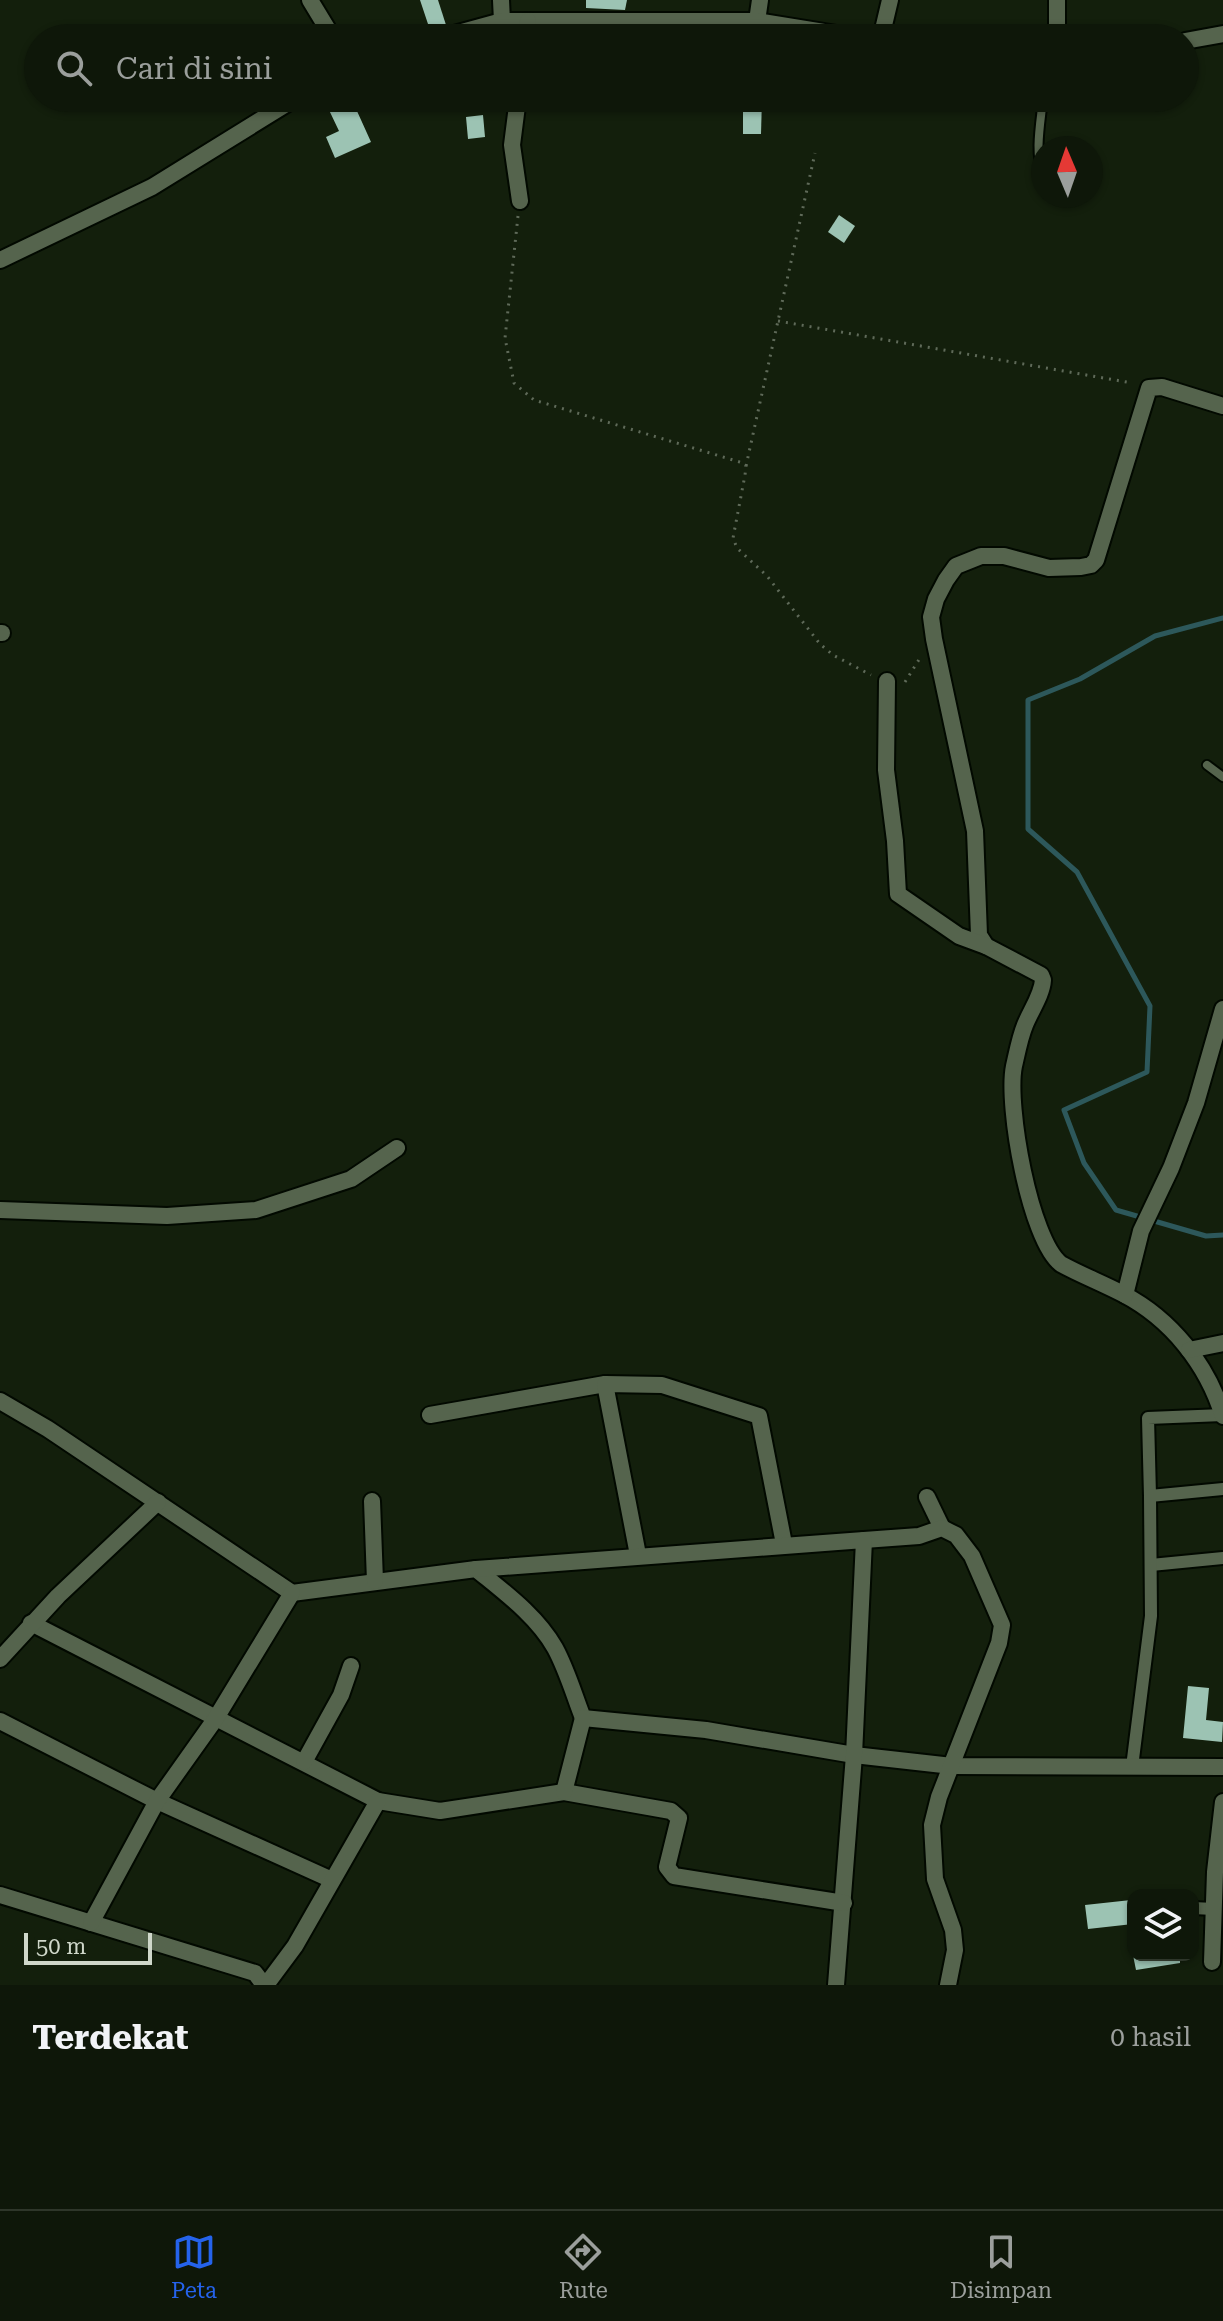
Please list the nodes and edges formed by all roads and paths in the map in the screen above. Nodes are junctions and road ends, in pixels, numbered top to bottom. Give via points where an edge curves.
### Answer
1 (310, 0) edge
2 (501, 0) edge
3 (760, 0) edge
4 (890, 0) edge
5 (1057, 0) edge
6 (502, 21) junction
7 (757, 21) junction
8 (325, 24) edge
9 (491, 24) edge
10 (510, 24) edge
11 (680, 24) edge
12 (775, 24) edge
13 (884, 24) edge
14 (1057, 24) edge
15 (1223, 34) edge
16 (1199, 38) edge
17 (273, 112) edge
18 (516, 112) edge
19 (1042, 112) edge
20 (1041, 136) edge
21 (815, 153) dead end
22 (520, 201) joint
23 (0, 260) edge
24 (778, 321) junction
25 (1153, 386) junction
26 (1223, 406) edge
27 (746, 466) junction
28 (934, 639) junction
29 (887, 681) junction
30 (1207, 765) dead end
31 (1223, 777) edge
32 (986, 946) junction
33 (1223, 1009) edge
34 (397, 1148) dead end
35 (0, 1210) edge
36 (1125, 1295) junction
37 (1223, 1343) edge
38 (1189, 1350) junction
39 (605, 1384) junction
40 (0, 1401) edge
41 (1223, 1414) edge
42 (430, 1415) dead end
43 (1223, 1489) edge
44 (1150, 1496) junction
45 (927, 1497) dead end
46 (372, 1501) dead end
47 (158, 1502) junction
48 (942, 1528) junction
49 (864, 1540) junction
50 (784, 1544) junction
51 (638, 1555) junction
52 (1223, 1558) edge
53 (1151, 1565) junction
54 (476, 1569) junction
55 (375, 1581) junction
56 (292, 1593) junction
57 (31, 1623) junction
58 (0, 1659) edge
59 (351, 1666) dead end
60 (216, 1718) junction
61 (583, 1718) junction
62 (0, 1721) edge
63 (854, 1755) junction
64 (304, 1762) junction
65 (952, 1766) junction
66 (1132, 1767) junction
67 (1223, 1767) edge
68 (564, 1792) junction
69 (157, 1801) junction
70 (378, 1801) junction
71 (1223, 1802) edge
72 (332, 1880) junction
73 (0, 1895) edge
74 (844, 1903) junction
75 (1199, 1908) edge
76 (1214, 1909) junction
77 (91, 1923) junction
78 (1212, 1962) dead end
79 (265, 1985) edge
80 (836, 1985) edge
81 (948, 1985) edge

1 - 8 street
2 - 6 street
3 - 7 street
4 - 13 street
5 - 14 street
6 - 9 street
6 - 10 street
7 - 11 street
7 - 12 street
15 - 16 street
17 - 23 street via 152,187
18 - 22 street via 512,145
19 - 20 lane
21 - 24 path
22 - 27 path via 505,338 514,383 534,400
24 - 25 path
24 - 27 path
25 - 26 street
25 - 28 street via 1146,390 1096,560 1081,567 1049,568 981,556 956,566 936,599 931,617
27 - 29 path via 734,531 737,548 767,576 826,650
28 - 29 path via 907,681
28 - 32 street via 975,831 979,935
29 - 32 street via 886,770 898,894 959,936
30 - 31 lane
32 - 36 street via 1043,980 1023,1028 1011,1091 1038,1230 1054,1258
33 - 36 street via 1196,1103 1141,1231
34 - 35 street via 351,1179 256,1210 167,1216
36 - 38 street via 1163,1320
37 - 38 street
38 - 41 street
39 - 42 street
39 - 50 street via 662,1385 759,1416
39 - 51 street
40 - 47 street
41 - 44 street via 1148,1418
43 - 44 street
44 - 53 street
45 - 48 street
46 - 55 street
47 - 56 street
47 - 57 street
48 - 49 street via 919,1536
48 - 65 street via 956,1535 972,1556 1002,1625
49 - 50 street
49 - 63 street
50 - 51 street
51 - 54 street
52 - 53 street
53 - 66 street via 1151,1616
54 - 55 street
54 - 61 street via 542,1631
55 - 56 street
56 - 60 street
57 - 58 street
57 - 60 street
59 - 64 street
60 - 64 street
60 - 69 street
61 - 63 street via 706,1730
61 - 68 street
62 - 69 street
63 - 65 street
63 - 74 street
64 - 70 street
65 - 66 street
65 - 81 street via 932,1825 935,1879 955,1950
66 - 67 street
68 - 70 street via 440,1811
68 - 74 street via 676,1814 667,1867 674,1876
69 - 72 street
69 - 77 street
70 - 72 street
71 - 76 street
72 - 79 street via 295,1946
73 - 77 street
74 - 80 street
75 - 76 street
76 - 78 street
77 - 79 street via 255,1973

